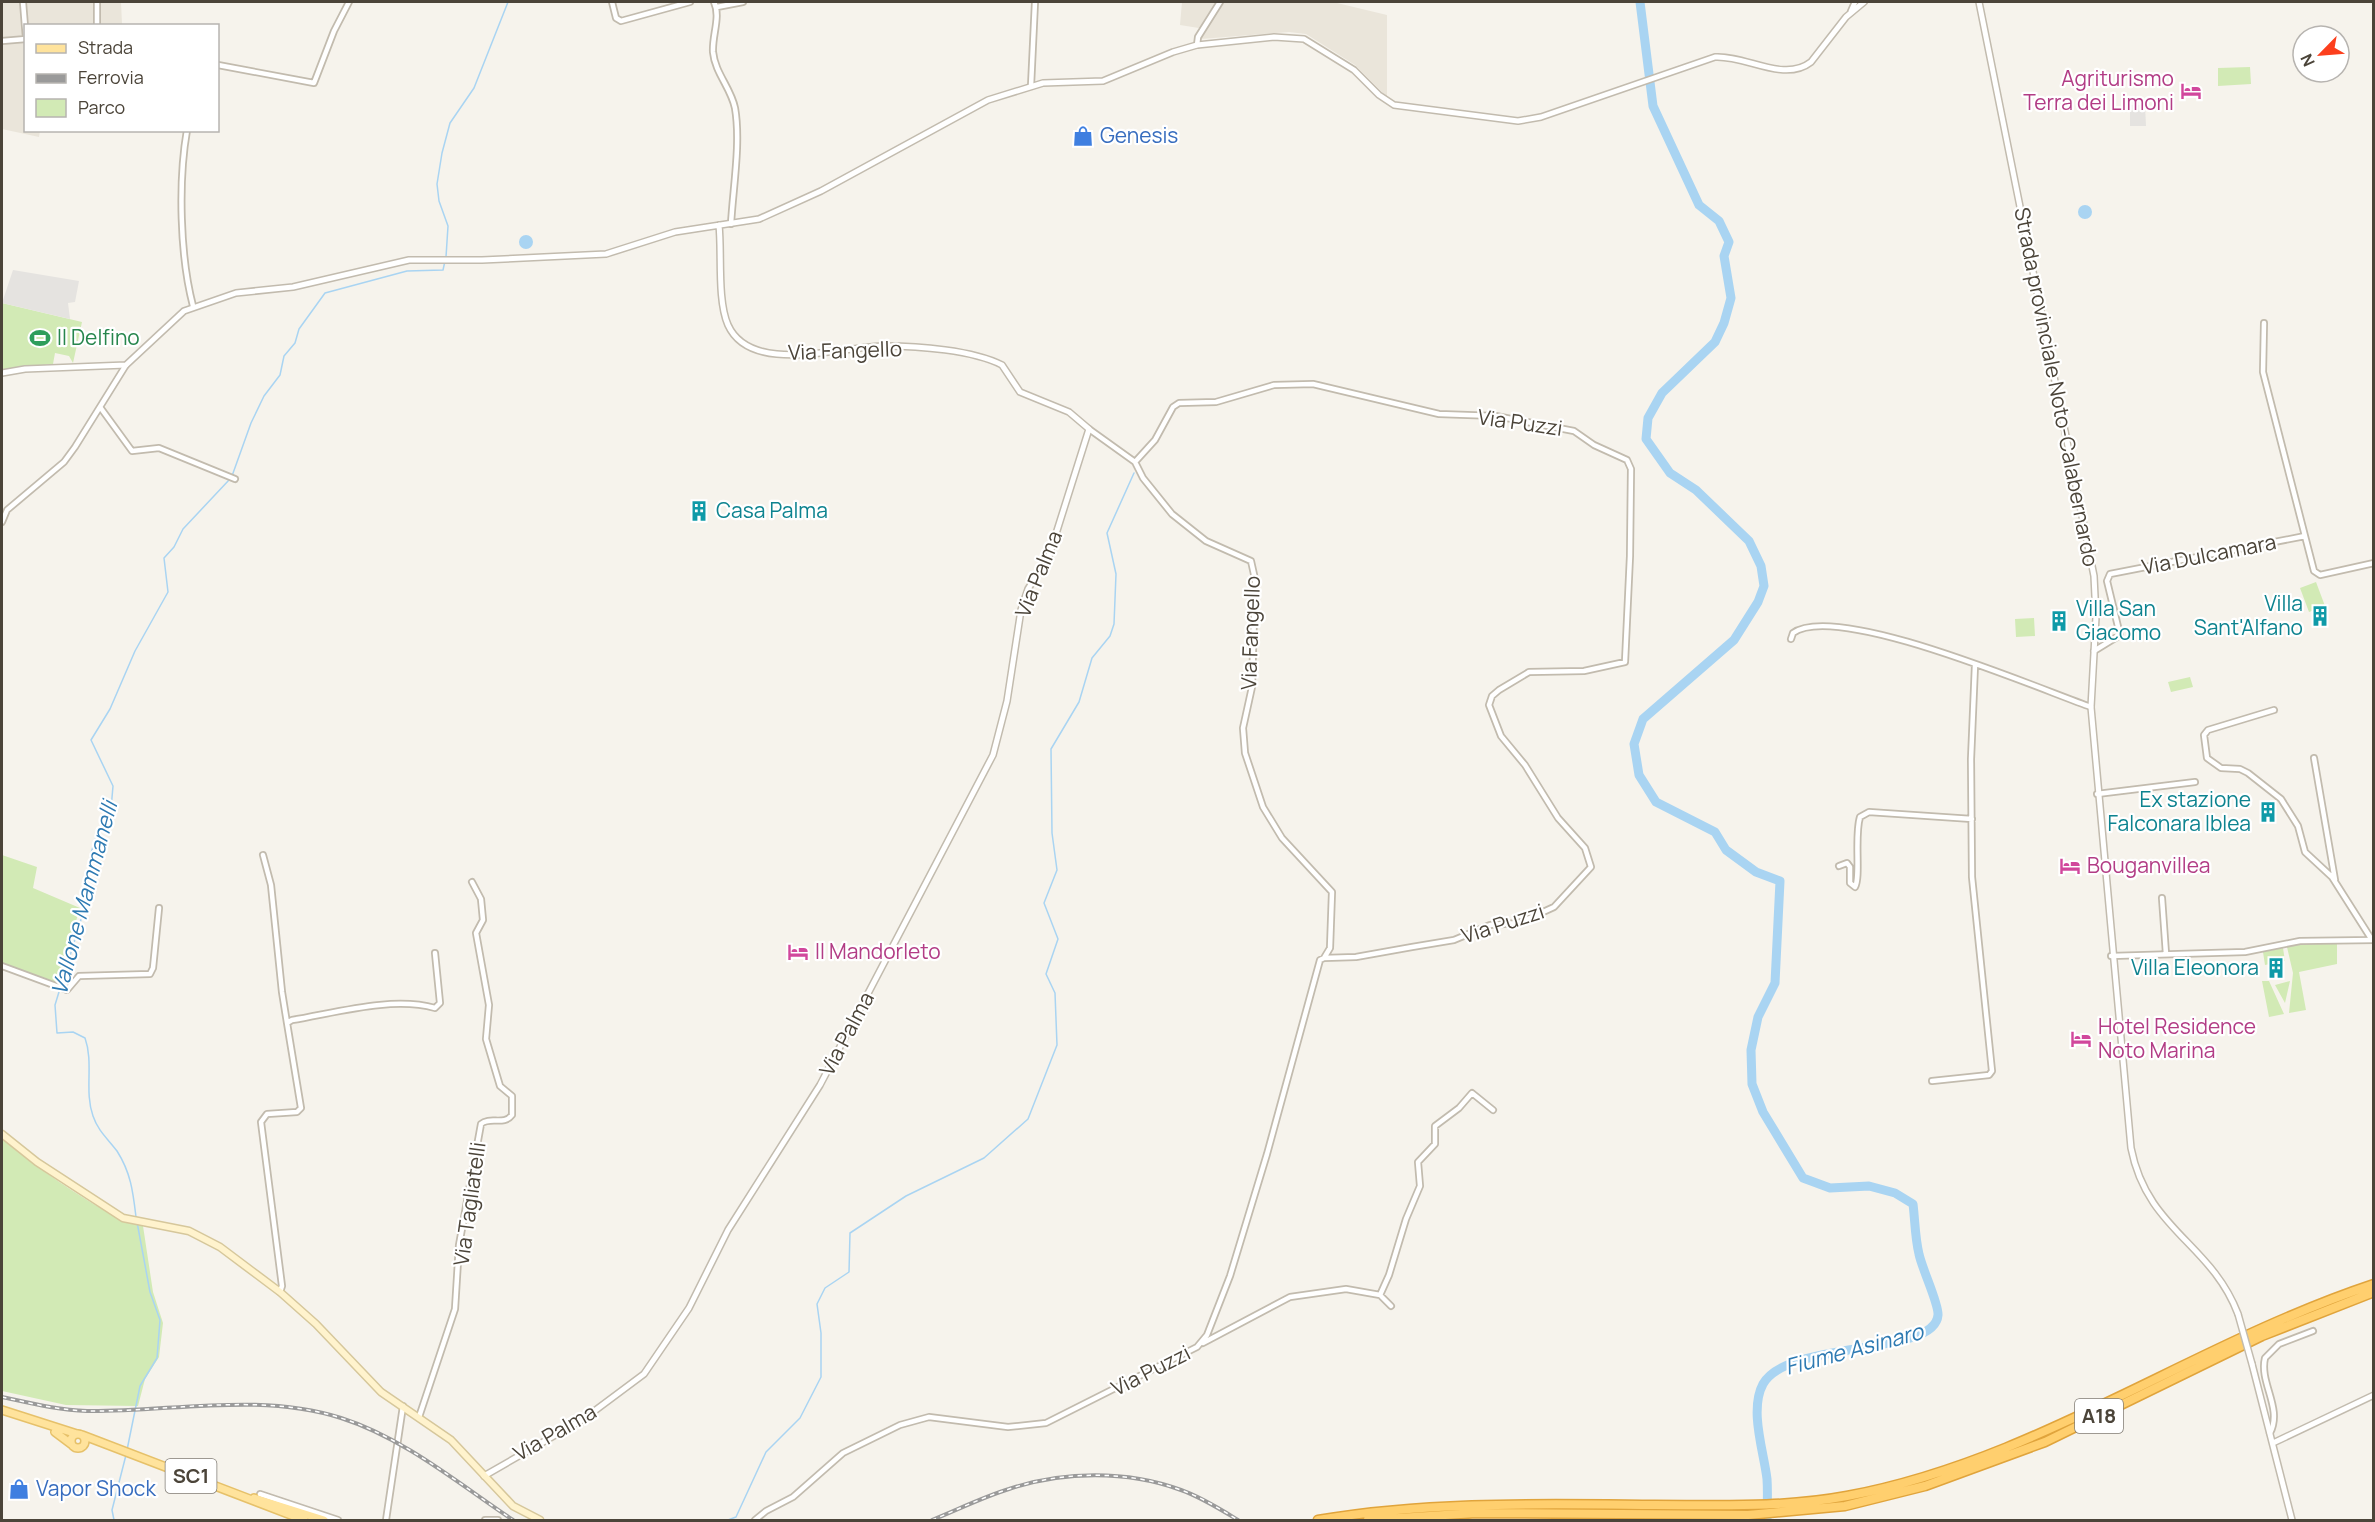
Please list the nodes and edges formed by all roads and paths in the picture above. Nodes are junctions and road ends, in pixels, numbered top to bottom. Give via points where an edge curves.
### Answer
1 (23, 2) edge
2 (97, 2) edge
3 (350, 2) edge
4 (612, 2) edge
5 (690, 2) edge
6 (714, 2) edge
7 (743, 2) edge
8 (1035, 2) edge
9 (1220, 2) edge
10 (1855, 2) edge
11 (1864, 2) edge
12 (1979, 2) edge
13 (717, 8) junction
14 (1851, 11) junction
15 (25, 24) edge
16 (97, 24) edge
17 (24, 39) edge
18 (2, 41) edge
19 (1197, 45) junction
20 (219, 65) edge
21 (1032, 86) junction
22 (187, 132) edge
23 (731, 224) junction
24 (719, 225) junction
25 (193, 306) junction
26 (2264, 323) dead end
27 (126, 364) junction
28 (2, 373) edge
29 (100, 407) junction
30 (1089, 429) junction
31 (1135, 462) junction
32 (235, 479) dead end
33 (2, 522) edge
34 (2305, 536) junction
35 (2373, 563) edge
36 (1791, 639) dead end
37 (2094, 651) junction
38 (1975, 665) junction
39 (2091, 707) junction
40 (2274, 710) dead end
41 (2195, 782) dead end
42 (2097, 794) junction
43 (1972, 819) junction
44 (263, 855) dead end
45 (1839, 866) dead end
46 (2332, 877) junction
47 (472, 882) dead end
48 (2336, 882) junction
49 (2162, 898) dead end
50 (159, 908) dead end
51 (2373, 940) edge
52 (435, 954) dead end
53 (2166, 954) junction
54 (2111, 956) junction
55 (1324, 958) junction
56 (2, 966) edge
57 (287, 1023) junction
58 (1932, 1081) dead end
59 (1493, 1110) dead end
60 (2, 1134) edge
61 (2373, 1284) edge
62 (280, 1292) junction
63 (2373, 1292) edge
64 (1380, 1295) junction
65 (1391, 1306) dead end
66 (2313, 1331) dead end
67 (1203, 1342) junction
68 (2373, 1395) edge
69 (403, 1406) junction
70 (2, 1412) edge
71 (419, 1417) junction
72 (2270, 1433) junction
73 (80, 1435) junction
74 (2272, 1443) junction
75 (71, 1444) junction
76 (81, 1447) junction
77 (118, 1451) junction
78 (484, 1476) junction
79 (260, 1494) dead end
80 (246, 1496) junction
81 (1815, 1506) junction
82 (1592, 1509) junction
83 (304, 1521) edge
84 (324, 1521) edge
85 (338, 1521) edge
86 (386, 1521) edge
87 (485, 1521) edge
88 (498, 1521) edge
89 (540, 1521) edge
90 (755, 1521) edge
91 (1318, 1521) edge
92 (1368, 1521) edge
93 (2292, 1521) edge

1 - 15 street
2 - 16 street
3 - 20 street via 314,83
4 - 5 street via 616,18 621,21
6 - 13 street
7 - 13 street
8 - 21 street
9 - 19 street
10 - 14 street
11 - 14 street
12 - 37 street, Strada provinciale Noto-Calabernardo via 2094,576
13 - 23 street via 713,52 735,105
14 - 19 street via 1811,62 1798,69 1724,56 1541,117 1518,121 1394,105 1337,58 1298,37
17 - 18 street
19 - 21 street via 1103,81
21 - 23 street via 988,100 773,214
22 - 25 street via 181,175 186,269
23 - 24 street
24 - 25 street via 675,232 606,254 541,259 410,260 293,287 237,293
24 - 30 street, Via Fangello via 725,317 736,336 748,346 766,352 795,353 887,346 977,356 1002,365 1014,387 1025,395 1069,412
25 - 27 street
26 - 34 street via 2265,382
27 - 28 street
27 - 29 street
29 - 32 street via 132,451 159,448
29 - 33 street via 64,462 19,498
30 - 31 street, Via Fangello
30 - 78 street, Via Palma via 1050,556 1028,589 1021,610 1007,701 993,755 820,1085 728,1230 689,1308 644,1374 585,1418
31 - 55 street, Via Fangello via 1172,514 1206,542 1245,557 1253,566 1252,687 1243,728 1245,753 1263,807 1282,838 1332,892 1330,948
31 - 55 street, Via Puzzi via 1155,440 1179,402 1216,402 1274,385 1297,383 1439,414 1496,416 1574,431 1630,464 1625,662 1584,671 1529,672 1499,690 1489,705 1501,736 1526,765 1558,818 1585,848 1591,867 1554,907 1519,923 1490,925 1454,940 1356,957
34 - 35 street, Via Dulcamara via 2314,571 2320,575
34 - 37 street, Via Dulcamara via 2110,574 2107,581 2120,635
36 - 38 street via 1793,633 1807,626 1856,628
37 - 39 street, Strada provinciale Noto-Calabernardo
38 - 39 street
38 - 43 street
39 - 42 street, Strada provinciale Noto-Calabernardo
40 - 46 street via 2208,730 2204,735 2207,758 2221,768 2248,773 2281,799 2298,826 2305,852
41 - 42 street
42 - 54 street, Strada provinciale Noto-Calabernardo
43 - 45 street via 1869,812 1860,817 1858,825 1855,887 1850,883 1847,863
43 - 58 street via 1972,877 1992,1071 1989,1075
44 - 57 street via 271,885
46 - 48 street
46 - 48 street via 2312,758
47 - 71 street, Via Tagliatelli via 481,899 483,920 476,933 489,1005 486,1039 500,1086 512,1096 512,1115 508,1120 481,1124 459,1245 455,1309
48 - 51 street
49 - 53 street
50 - 56 street via 150,974 79,976 70,989 64,990
51 - 53 street via 2323,939 2263,950
52 - 57 street via 440,1003 435,1008 396,1004
53 - 54 street
54 - 72 street, Strada provinciale Noto-Calabernardo, bridge via 2135,1171 2162,1217 2220,1276 2238,1314
55 - 67 street, Via Puzzi via 1318,966 1230,1276
57 - 62 street via 301,1108 297,1112 267,1114 261,1122
59 - 64 street via 1472,1093 1435,1126 1436,1142 1418,1162 1420,1186
60 - 62 main road via 113,1212 207,1239
61 - 81 highway, A18 via 2259,1329 2045,1432 1973,1462
62 - 69 main road via 316,1324 360,1373
63 - 81 highway, A18 via 2262,1336 2045,1442 1991,1464 1925,1486
64 - 65 street
64 - 67 street via 1346,1289 1290,1297
66 - 72 street via 2279,1344 2265,1358 2275,1424
67 - 90 street, Via Puzzi via 1046,1423 1008,1427 929,1417 900,1425 843,1453 793,1497
68 - 74 street
69 - 71 main road
69 - 86 street
70 - 73 main road
70 - 75 main road via 55,1432
71 - 78 main road via 450,1440
72 - 74 street
73 - 75 main road via 72,1438
73 - 76 main road via 85,1442
73 - 77 main road
74 - 93 street
75 - 76 main road
76 - 77 main road
77 - 80 main road, SC1
78 - 89 main road via 513,1506
79 - 85 street
80 - 83 main road, SC1
80 - 84 main road, SC1
81 - 82 highway, A18
82 - 91 highway, A18 via 1414,1508
82 - 92 highway, A18
87 - 88 street

